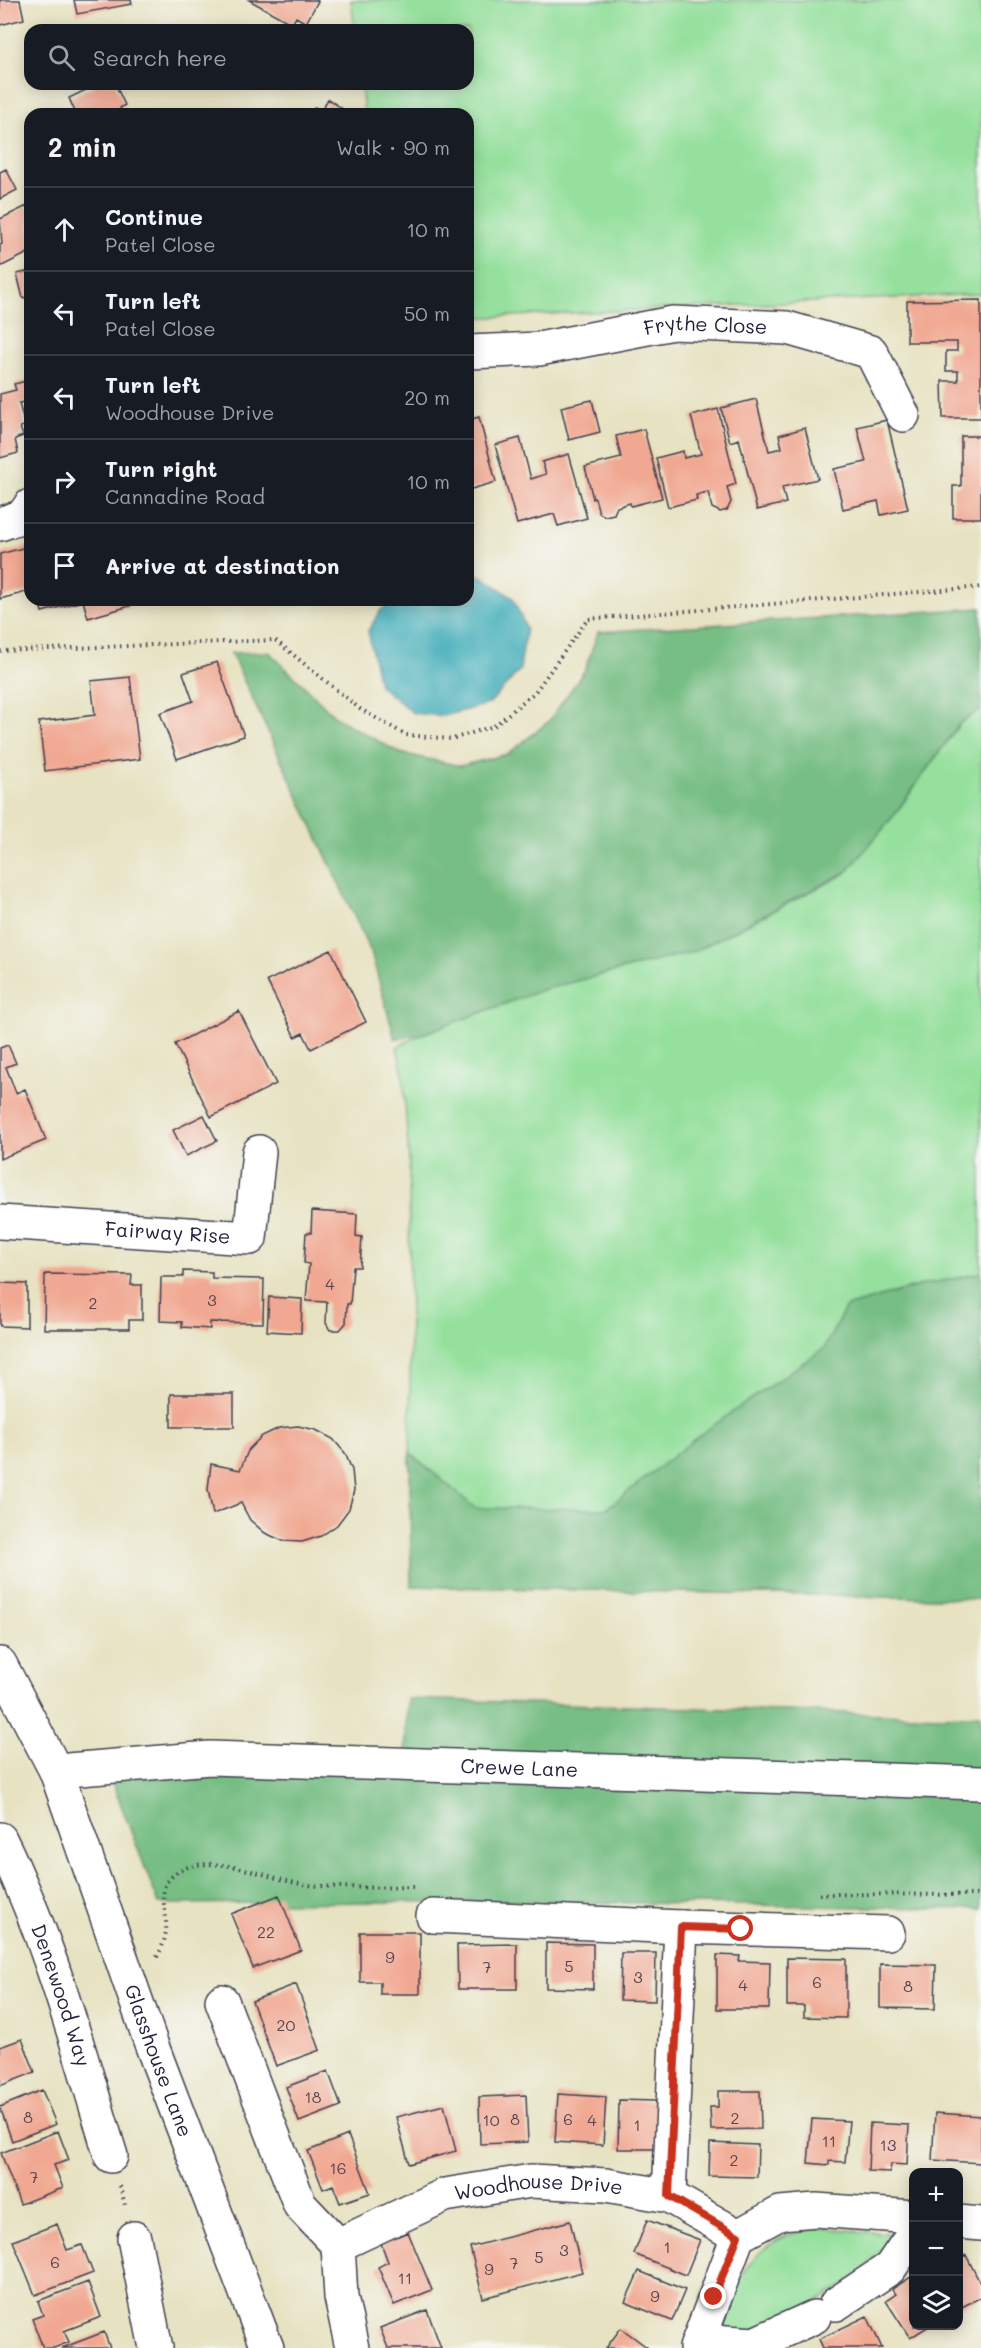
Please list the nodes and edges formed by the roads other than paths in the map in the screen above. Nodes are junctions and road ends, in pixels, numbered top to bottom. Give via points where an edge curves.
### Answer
1 (474, 352) edge
2 (903, 415) dead end
3 (24, 515) edge
4 (0, 524) edge
5 (259, 1152) dead end
6 (0, 1222) edge
7 (0, 1665) edge
8 (56, 1771) junction
9 (981, 1783) edge
10 (0, 1839) edge
11 (433, 1916) dead end
12 (681, 1927) junction
13 (888, 1933) dead end
14 (222, 2001) dead end
15 (111, 2156) road end
16 (669, 2196) junction
17 (909, 2217) edge
18 (963, 2222) edge
19 (981, 2224) edge
20 (738, 2236) junction
21 (134, 2238) road end
22 (909, 2240) edge
23 (338, 2245) junction
24 (698, 2344) edge
25 (156, 2348) edge
26 (267, 2348) edge
27 (352, 2348) edge

1 - 2 street, Frythe Close via 538,348 673,322 787,328 871,352
3 - 4 street
5 - 6 street, Fairway Rise via 250,1238
7 - 8 street, Glasshouse Lane
8 - 9 street, Crewe Lane via 210,1758
8 - 26 street, Glasshouse Lane via 152,2046
10 - 15 street, Denewood Way via 52,1965
11 - 12 street
12 - 13 street
12 - 16 street
14 - 23 street via 300,2205
16 - 20 street, Woodhouse Drive
16 - 23 street, Woodhouse Drive via 606,2185 531,2181 445,2195
17 - 20 street via 816,2210 780,2213
18 - 19 street
20 - 24 street
21 - 25 street
22 - 24 street via 890,2268 825,2310 754,2344
23 - 27 street via 341,2297

